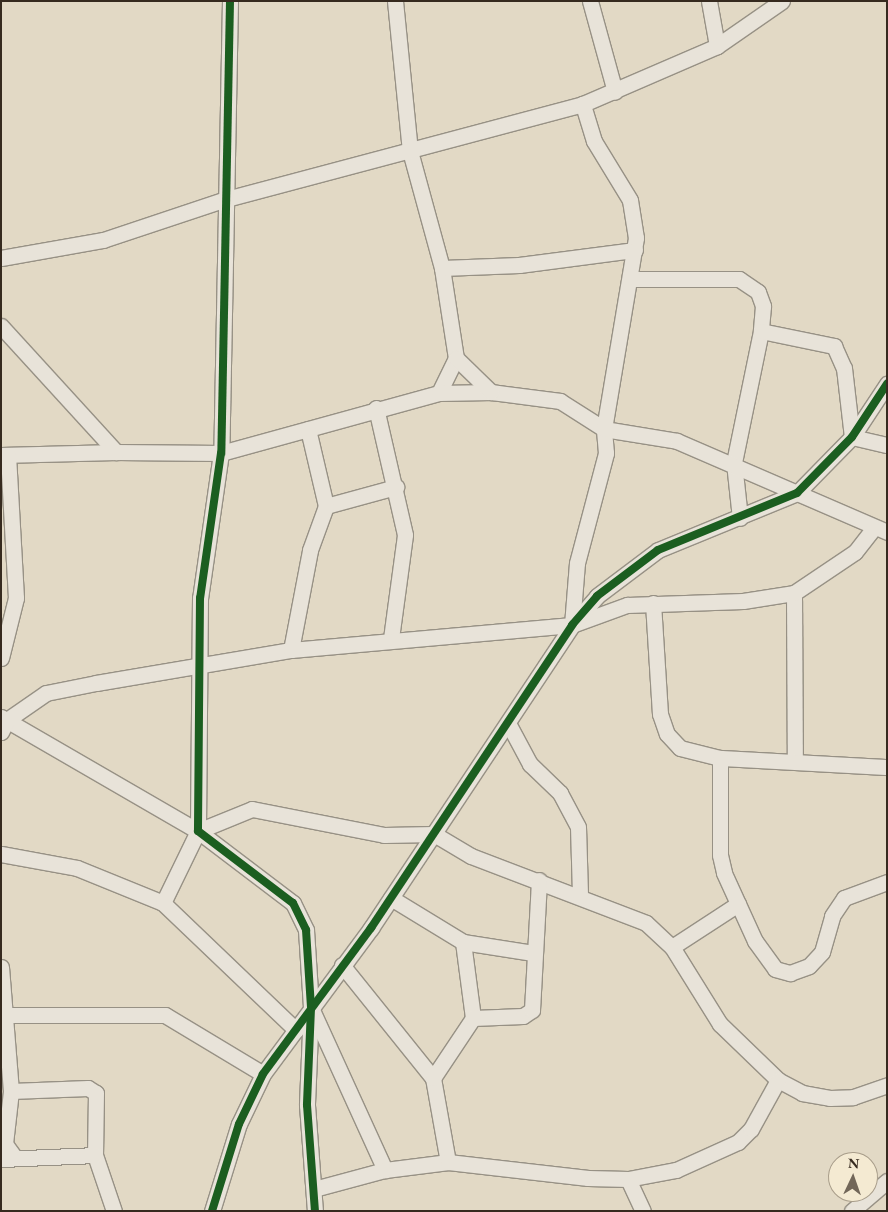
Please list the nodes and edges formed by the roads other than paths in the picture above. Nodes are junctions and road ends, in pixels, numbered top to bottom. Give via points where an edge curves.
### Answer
1 (230, 1) edge
2 (394, 1) edge
3 (590, 1) edge
4 (709, 1) edge
5 (782, 1) edge
6 (717, 46) junction
7 (615, 92) junction
8 (583, 104) junction
9 (410, 151) junction
10 (226, 199) junction
11 (635, 250) junction
12 (1, 258) edge
13 (442, 268) junction
14 (633, 279) junction
15 (1, 326) edge
16 (761, 331) junction
17 (456, 358) junction
18 (887, 384) edge
19 (491, 392) junction
20 (439, 393) junction
21 (376, 408) junction
22 (308, 428) junction
23 (604, 429) junction
24 (852, 437) junction
25 (887, 445) edge
26 (116, 452) junction
27 (221, 453) junction
28 (5, 455) edge
29 (734, 463) junction
30 (396, 487) junction
31 (797, 493) junction
32 (326, 506) junction
33 (740, 518) junction
34 (880, 531) edge
35 (794, 593) junction
36 (653, 604) junction
37 (572, 625) junction
38 (391, 639) junction
39 (291, 650) junction
40 (1, 658) edge
41 (198, 667) junction
42 (508, 722) junction
43 (3, 723) edge
44 (720, 758) junction
45 (795, 758) junction
46 (887, 767) edge
47 (198, 831) junction
48 (434, 834) junction
49 (1, 854) edge
50 (540, 880) junction
51 (887, 882) edge
52 (580, 896) junction
53 (391, 898) junction
54 (162, 903) junction
55 (738, 904) junction
56 (463, 942) junction
57 (672, 947) junction
58 (533, 953) junction
59 (342, 965) junction
60 (1, 967) edge
61 (311, 1008) junction
62 (7, 1015) junction
63 (473, 1018) junction
64 (296, 1030) junction
65 (263, 1074) junction
66 (433, 1078) junction
67 (778, 1080) junction
68 (887, 1085) edge
69 (11, 1091) junction
70 (95, 1156) junction
71 (8, 1159) edge
72 (448, 1162) junction
73 (385, 1170) junction
74 (628, 1179) junction
75 (887, 1181) edge
76 (314, 1189) junction
77 (114, 1211) edge
78 (212, 1211) edge
79 (315, 1211) edge
80 (643, 1211) edge
81 (852, 1211) edge

1 - 10 street
2 - 9 street
3 - 7 street
4 - 6 street
5 - 6 street
6 - 7 street
7 - 8 street
8 - 9 street
8 - 11 street via 594,141 630,200
9 - 10 street
9 - 13 street
10 - 12 street via 103,240
10 - 27 street
11 - 13 street via 520,265
11 - 14 street
13 - 17 street
14 - 16 street via 744,281 758,292 763,306
14 - 23 street
15 - 26 street
16 - 24 street via 834,346 840,352
16 - 29 street
17 - 19 street
17 - 20 street
18 - 24 street
19 - 20 street
19 - 23 street via 560,401
20 - 21 street
21 - 22 street
21 - 30 street
22 - 27 street
22 - 32 street
23 - 29 street via 677,441
23 - 37 street via 606,454 577,563
24 - 25 street
24 - 31 street
26 - 27 street
26 - 28 street
27 - 41 street via 200,598
28 - 40 street via 16,598
29 - 31 street
29 - 33 street
30 - 32 street
30 - 38 street via 406,535
31 - 33 street
31 - 34 street
32 - 39 street via 310,550
33 - 37 street via 658,550 632,566
34 - 35 street
35 - 36 street via 743,601
35 - 45 street
36 - 37 street via 627,605
36 - 44 street via 660,714 667,734 680,748
37 - 38 street
37 - 42 street
38 - 39 street
39 - 41 street
41 - 43 street via 46,693
41 - 47 street
42 - 48 street via 454,798
42 - 52 street via 530,764 570,810 578,828
43 - 47 street
44 - 45 street
44 - 55 street via 720,855
45 - 46 street
47 - 48 street via 252,809 384,836
47 - 54 street
47 - 61 street via 298,909 306,930
48 - 50 street via 472,856
48 - 53 street
49 - 54 street via 77,868
50 - 52 street
50 - 58 street
51 - 55 street via 844,898 832,916 822,952 810,966 790,973 775,969
52 - 57 street via 646,923
53 - 56 street
53 - 59 street
54 - 64 street
55 - 57 street
56 - 58 street
56 - 63 street
57 - 67 street via 720,1024
58 - 63 street via 532,1010 522,1016
59 - 61 street
59 - 66 street
60 - 62 street
61 - 64 street
61 - 73 street
61 - 76 street via 306,1066
62 - 65 street via 165,1015
62 - 69 street
63 - 66 street
64 - 65 street
65 - 78 street via 241,1118
66 - 72 street
67 - 68 street via 802,1093 830,1098 853,1097
67 - 74 street via 751,1130 738,1142 676,1170
69 - 70 street via 94,1090
69 - 71 street via 5,1144
70 - 71 street
70 - 77 street
72 - 73 street
72 - 74 street via 550,1177
73 - 76 street
74 - 80 street
75 - 81 street
76 - 79 street

